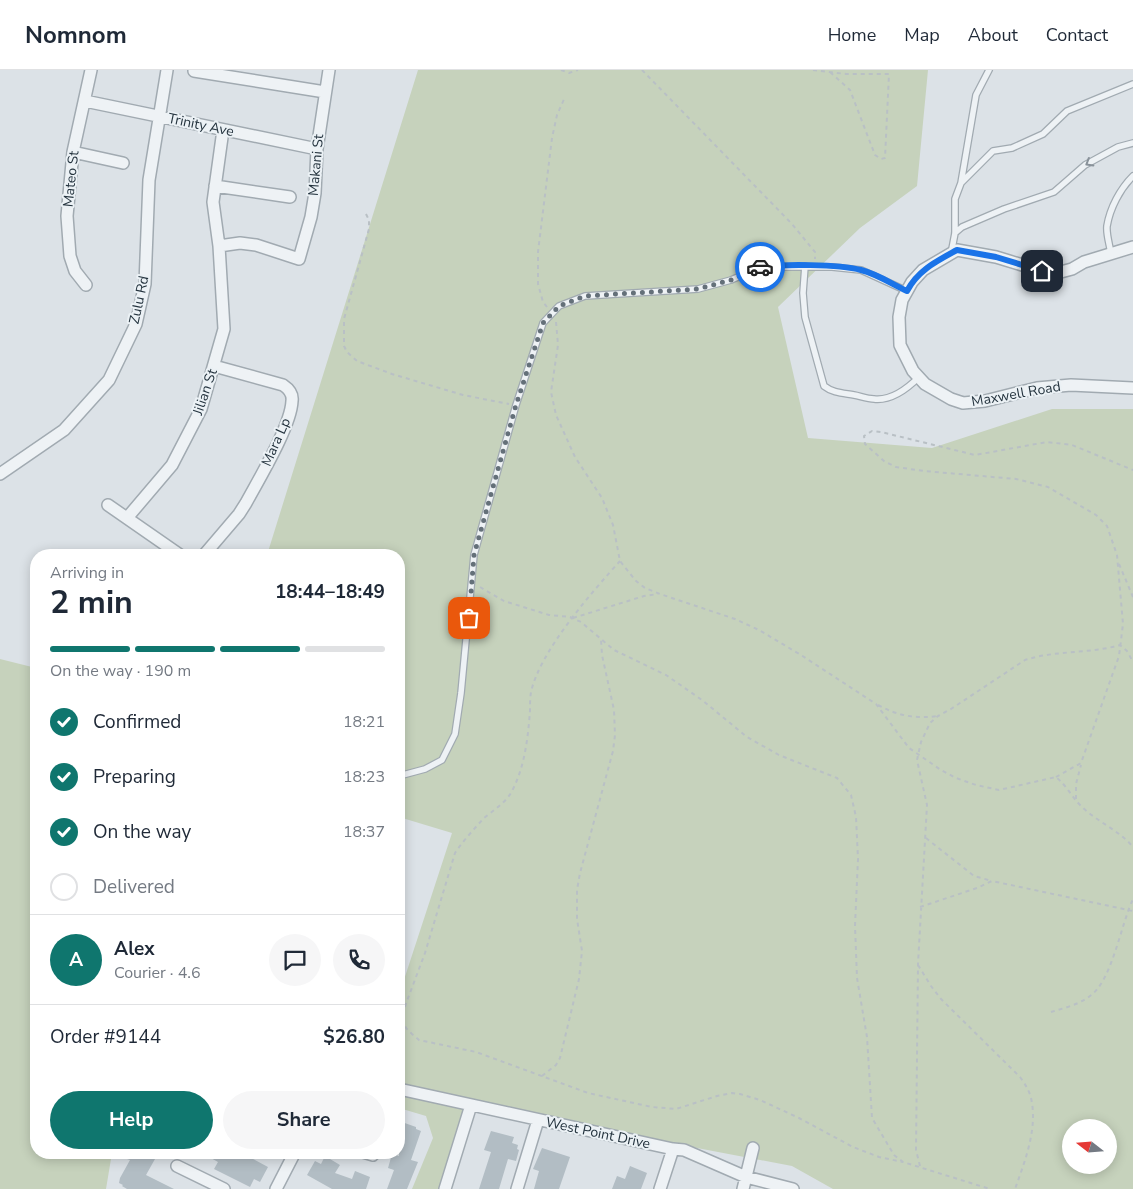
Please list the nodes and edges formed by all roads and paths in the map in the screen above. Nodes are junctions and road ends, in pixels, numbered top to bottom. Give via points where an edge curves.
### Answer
1 (91, 70) edge
2 (167, 70) edge
3 (329, 70) edge
4 (561, 70) edge
5 (578, 70) edge
6 (642, 70) edge
7 (813, 70) edge
8 (989, 70) edge
9 (194, 71) edge
10 (830, 72) junction
11 (243, 74) edge
12 (1133, 84) edge
13 (325, 92) junction
14 (565, 97) dead end
15 (85, 101) junction
16 (158, 117) junction
17 (223, 130) junction
18 (1133, 143) edge
19 (316, 148) junction
20 (72, 152) junction
21 (123, 163) dead end
22 (1133, 176) edge
23 (961, 183) junction
24 (215, 186) junction
25 (290, 197) dead end
26 (366, 214) dead end
27 (955, 233) junction
28 (219, 246) junction
29 (1133, 247) edge
30 (950, 254) junction
31 (1111, 254) junction
32 (804, 266) junction
33 (816, 267) junction
34 (86, 285) dead end
35 (907, 291) junction
36 (552, 314) junction
37 (214, 366) junction
38 (919, 377) junction
39 (1133, 388) edge
40 (516, 405) junction
41 (1133, 470) edge
42 (0, 474) edge
43 (108, 505) dead end
44 (127, 518) junction
45 (171, 549) edge
46 (209, 549) edge
47 (620, 560) junction
48 (1118, 562) junction
49 (471, 582) junction
50 (660, 594) junction
51 (1133, 597) edge
52 (573, 618) junction
53 (601, 639) junction
54 (1120, 645) junction
55 (1133, 662) edge
56 (876, 704) junction
57 (938, 716) junction
58 (918, 755) junction
59 (1082, 763) junction
60 (405, 774) edge
61 (1056, 777) junction
62 (1076, 799) junction
63 (926, 838) junction
64 (1133, 848) edge
65 (992, 881) junction
66 (1133, 899) edge
67 (920, 907) junction
68 (1128, 909) junction
69 (1133, 911) edge
70 (918, 964) junction
71 (405, 1006) edge
72 (1051, 1012) dead end
73 (405, 1025) edge
74 (542, 1076) junction
75 (405, 1090) edge
76 (471, 1105) junction
77 (538, 1120) junction
78 (753, 1148) dead end
79 (673, 1149) junction
80 (291, 1159) edge
81 (903, 1162) junction
82 (177, 1166) dead end
83 (920, 1166) junction
84 (746, 1177) junction
85 (224, 1189) edge
86 (276, 1189) edge
87 (445, 1189) edge
88 (517, 1189) edge
89 (660, 1189) edge
90 (743, 1189) edge
91 (793, 1189) edge
92 (990, 1189) edge
93 (1015, 1189) edge

1 - 15 street, Mateo St
2 - 16 street, Zulu Rd
3 - 13 street, Makani St
4 - 5 path via 569,73
6 - 33 path via 792,224 815,252
7 - 10 path
8 - 23 lane via 976,95
9 - 11 street
10 - 10 path via 889,74 885,158 875,155 850,90
11 - 13 street
12 - 23 lane via 1067,111 1043,134 1012,148 993,152
13 - 19 street, Makani St
14 - 36 path via 552,138 538,252 538,284 543,302
15 - 16 street, Trinity Ave
15 - 20 street, Mateo St
16 - 17 street, Trinity Ave
16 - 42 street, Zulu Rd via 149,180 145,284 136,324 110,380 64,430
17 - 19 street, Trinity Ave
17 - 24 street, Jilian St
18 -> 27 lane via 1118,147 1085,165 1054,192 1004,209
19 - 28 street, Makani St via 315,193 299,259 256,244
20 - 21 street
20 - 34 street, Mateo St via 67,216 70,256 75,271
22 - 31 lane via 1114,205 1107,227
23 - 27 lane via 955,199
24 - 25 street
24 - 28 street, Jilian St via 213,202
26 - 40 path via 369,229 343,325 347,352 357,361 392,374 463,395
27 - 30 lane
28 - 37 street, Jilian St via 224,328
29 - 31 street, Maxwell Road
30 - 31 street, Maxwell Road via 957,250 1057,273
30 - 35 street, Maxwell Road via 922,270
32 - 33 lane
32 - 36 lane via 761,267 698,289 585,296 559,306
32 - 38 lane via 805,318 824,386 832,392 874,400 897,394
33 - 35 lane via 861,270
35 - 38 street, Maxwell Road via 899,318 900,345
36 - 40 lane via 543,323
36 - 47 path via 557,324 558,345 551,400 575,456 602,498 614,524
37 - 44 street, Jilian St via 201,409 172,465
37 - 46 street, Mara Lp via 282,385 289,391 292,401 284,429 246,503
38 - 39 street, Maxwell Road via 925,384 963,403 1038,388 1072,385
40 - 49 lane via 474,555
41 - 48 path via 1072,445 1047,442 976,455 881,432 872,431 864,436 865,444 896,467 1016,480 1048,487 1102,520 1114,543
43 - 44 street
44 - 45 street
47 - 50 path via 636,581
47 - 52 path
48 - 51 path
48 - 54 path via 1124,624
49 - 52 path via 504,601 550,615
49 - 60 lane via 455,734 442,760
50 - 52 path
50 - 56 path via 760,630
52 - 53 path
52 - 71 path via 535,680 525,750 512,791 455,853 426,953
53 - 74 path via 616,722 613,751 577,890 582,951 579,979 558,1062
53 - 81 path via 614,650 666,675 747,737 837,778 851,795 856,817 858,859 857,978 867,1036 872,1118 894,1155
54 - 55 path
54 - 57 path via 1025,660
54 - 59 path
56 - 57 path via 905,716
56 - 58 path
57 - 58 path via 930,724
58 - 61 path via 956,778 999,790
58 - 63 path via 927,805
59 - 61 path
59 - 62 path
61 - 62 path
62 - 64 path
63 - 65 path via 974,876
63 - 67 path
65 - 67 path
65 - 68 path
66 - 68 path
67 - 70 path
68 - 69 path
68 - 72 path via 1105,977 1096,990 1076,1004
70 - 83 path via 916,1150
70 - 93 path via 941,999 1020,1077 1028,1089 1032,1106 1031,1135
73 - 74 path via 419,1040 476,1052
74 - 81 path via 588,1092 668,1109 717,1096 740,1094 799,1118 853,1147
75 - 76 street, West Point Drive
76 - 77 street, West Point Drive
76 - 87 street
77 - 79 street, West Point Drive
77 - 88 street
78 - 84 street
79 - 84 street, West Point Drive via 684,1150
79 - 89 street
80 - 86 street
81 - 83 path
82 - 85 street
83 - 92 path
84 - 90 street
84 - 91 street, West Point Drive

